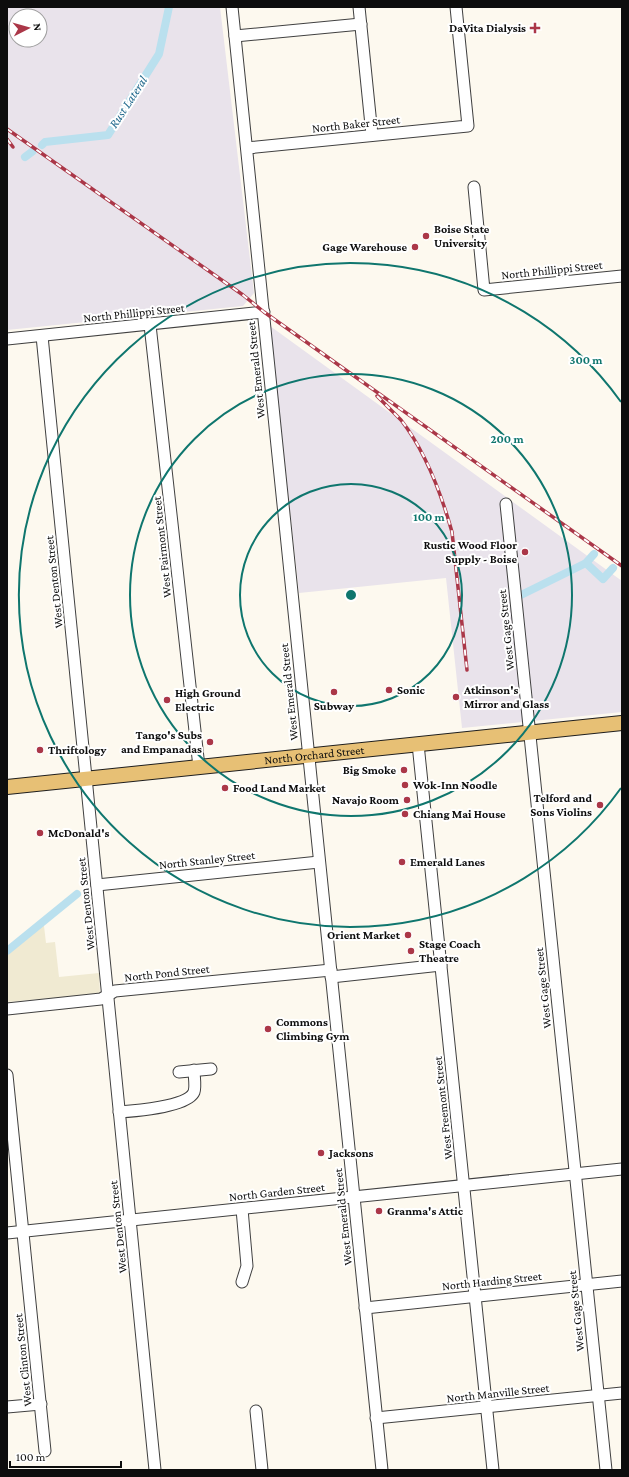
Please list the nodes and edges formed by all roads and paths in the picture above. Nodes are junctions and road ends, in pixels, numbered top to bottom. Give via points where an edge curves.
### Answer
1 (232, 7) edge
2 (359, 7) edge
3 (456, 7) edge
4 (361, 24) junction
5 (235, 36) junction
6 (372, 135) junction
7 (247, 148) junction
8 (474, 187) dead end
9 (622, 276) edge
10 (264, 312) junction
11 (150, 325) junction
12 (42, 336) junction
13 (7, 339) edge
14 (506, 504) dead end
15 (622, 723) edge
16 (530, 732) junction
17 (418, 744) junction
18 (309, 756) junction
19 (199, 767) junction
20 (86, 779) junction
21 (7, 787) edge
22 (320, 862) junction
23 (97, 885) junction
24 (441, 965) junction
25 (331, 974) junction
26 (108, 996) junction
27 (7, 1008) edge
28 (211, 1069) dead end
29 (194, 1070) junction
30 (179, 1072) dead end
31 (7, 1076) edge
32 (119, 1112) junction
33 (622, 1169) edge
34 (575, 1174) junction
35 (464, 1185) junction
36 (354, 1197) junction
37 (242, 1209) junction
38 (130, 1220) junction
39 (23, 1231) junction
40 (7, 1233) edge
41 (622, 1281) edge
42 (242, 1282) dead end
43 (586, 1285) junction
44 (475, 1296) junction
45 (365, 1308) junction
46 (622, 1393) edge
47 (598, 1395) junction
48 (41, 1404) junction
49 (7, 1407) edge
50 (487, 1407) junction
51 (256, 1411) dead end
52 (376, 1418) junction
53 (45, 1451) dead end
54 (155, 1470) edge
55 (262, 1470) edge
56 (382, 1470) edge
57 (494, 1470) edge
58 (606, 1470) edge

1 - 5 street, West Emerald Street
2 - 4 street
3 - 6 street, North Baker Street via 468,126
4 - 5 street
4 - 6 street
5 - 7 street, West Emerald Street
6 - 7 street, North Baker Street
7 - 10 street, West Emerald Street
8 - 9 street, North Phillippi Street via 484,290
10 - 11 street, North Phillippi Street
10 - 18 street, West Emerald Street
11 - 12 street, North Phillippi Street
11 - 19 street, West Fairmont Street
12 - 13 street, North Phillippi Street
12 - 20 street, West Denton Street
14 - 16 street, West Gage Street
15 - 16 main road, North Orchard Street
16 - 17 main road, North Orchard Street
16 - 34 street, West Gage Street
17 - 18 main road, North Orchard Street
17 - 24 street, West Freemont Street
18 - 19 main road, North Orchard Street
18 - 22 street, West Emerald Street
19 - 20 main road, North Orchard Street
20 - 21 main road, North Orchard Street
20 - 23 street, West Denton Street
22 - 23 street, North Stanley Street
22 - 25 street, West Emerald Street
23 - 26 street, West Denton Street
24 - 25 street, North Pond Street
24 - 35 street, West Freemont Street
25 - 26 street, North Pond Street via 115,991
25 - 36 street, West Emerald Street
26 - 27 street, North Pond Street via 101,999
26 - 32 street, West Denton Street
28 - 29 street
29 - 30 street
29 - 32 street via 194,1093 188,1100 159,1108
31 - 39 street, West Clinton Street
32 - 38 street, West Denton Street
33 - 34 street, North Garden Street
34 - 35 street, North Garden Street
34 - 43 street, West Gage Street
35 - 36 street, North Garden Street
35 - 44 street, West Freemont Street
36 - 37 street, North Garden Street
36 - 45 street, West Emerald Street
37 - 38 street, North Garden Street
37 - 42 street via 247,1266
38 - 39 street, North Garden Street
38 - 54 street, West Denton Street
39 - 40 street, North Garden Street
39 - 48 street, West Clinton Street
41 - 43 street, North Harding Street
43 - 44 street, North Harding Street
43 - 47 street, West Gage Street
44 - 45 street, North Harding Street
44 - 50 street, West Freemont Street
45 - 52 street, West Emerald Street
46 - 47 street, North Manville Street
47 - 50 street, North Manville Street
47 - 58 street, West Gage Street
48 - 49 street
48 - 53 street, West Clinton Street
50 - 52 street, North Manville Street
50 - 57 street, West Freemont Street
51 - 55 street
52 - 56 street, West Emerald Street

